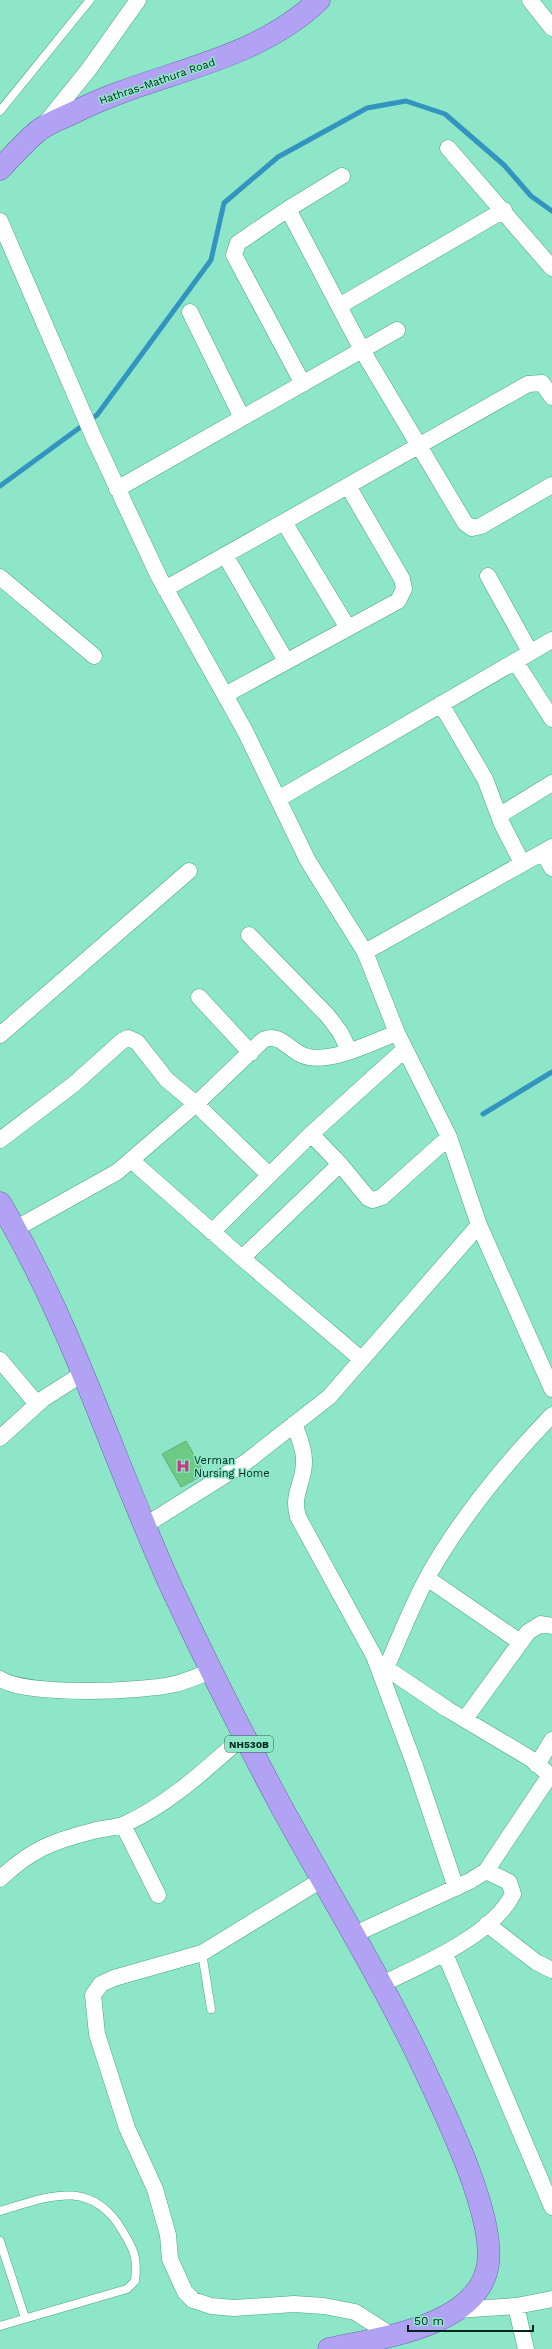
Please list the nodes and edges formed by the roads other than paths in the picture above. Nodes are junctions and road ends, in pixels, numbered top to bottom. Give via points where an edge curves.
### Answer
1 (90, 0) edge
2 (138, 0) edge
3 (319, 0) edge
4 (530, 0) edge
5 (552, 28) edge
6 (0, 111) edge
7 (40, 130) junction
8 (448, 148) dead end
9 (3, 166) edge
10 (342, 176) dead end
11 (288, 209) junction
12 (504, 210) junction
13 (0, 221) edge
14 (552, 268) edge
15 (339, 306) junction
16 (190, 312) dead end
17 (397, 330) dead end
18 (362, 350) junction
19 (303, 384) junction
20 (552, 397) edge
21 (242, 418) junction
22 (420, 446) junction
23 (552, 485) edge
24 (348, 486) junction
25 (118, 489) junction
26 (284, 522) junction
27 (225, 555) junction
28 (488, 576) dead end
29 (0, 577) edge
30 (165, 589) junction
31 (348, 628) junction
32 (552, 640) edge
33 (530, 652) junction
34 (94, 656) dead end
35 (286, 661) junction
36 (515, 661) junction
37 (225, 695) junction
38 (441, 704) junction
39 (552, 719) edge
40 (552, 783) edge
41 (278, 799) junction
42 (500, 815) junction
43 (547, 849) edge
44 (522, 864) junction
45 (552, 868) edge
46 (189, 871) dead end
47 (249, 935) dead end
48 (366, 952) junction
49 (199, 997) dead end
50 (397, 1033) junction
51 (0, 1035) edge
52 (405, 1049) junction
53 (349, 1050) junction
54 (251, 1053) junction
55 (196, 1104) junction
56 (311, 1134) junction
57 (449, 1137) junction
58 (0, 1140) edge
59 (131, 1160) junction
60 (340, 1164) junction
61 (269, 1175) junction
62 (0, 1204) edge
63 (479, 1225) junction
64 (9, 1228) edge
65 (212, 1232) junction
66 (242, 1258) junction
67 (361, 1359) junction
68 (0, 1360) edge
69 (82, 1374) junction
70 (552, 1390) edge
71 (37, 1404) junction
72 (552, 1415) edge
73 (294, 1424) junction
74 (0, 1438) edge
75 (144, 1526) junction
76 (427, 1578) junction
77 (552, 1626) edge
78 (520, 1642) junction
79 (381, 1664) junction
80 (212, 1671) junction
81 (0, 1679) edge
82 (465, 1719) junction
83 (245, 1735) junction
84 (552, 1740) edge
85 (546, 1772) edge
86 (123, 1825) junction
87 (486, 1871) junction
88 (0, 1879) edge
89 (323, 1879) junction
90 (456, 1888) junction
91 (158, 1894) dead end
92 (487, 1924) junction
93 (355, 1934) junction
94 (202, 1953) junction
95 (445, 1954) junction
96 (552, 1970) edge
97 (382, 1984) junction
98 (211, 2009) dead end
99 (552, 2207) edge
100 (0, 2211) edge
101 (0, 2241) edge
102 (552, 2299) edge
103 (516, 2306) junction
104 (457, 2310) junction
105 (25, 2318) junction
106 (0, 2326) edge
107 (391, 2335) junction
108 (331, 2349) edge
109 (526, 2349) edge

1 - 6 lane
2 - 7 street via 89,69
3 - 7 highway, Hathras-Mathura Road via 302,16 251,46 191,70 121,91
4 - 5 street
7 - 9 highway, Hathras-Mathura Road
8 - 12 street
10 - 11 street
11 - 15 street
11 - 19 street via 238,243 234,255
12 - 14 street
12 - 15 street
13 - 25 street
15 - 18 street
16 - 21 street
17 - 18 street
18 - 19 street
18 - 22 street
19 - 21 street
20 - 22 street via 542,383 528,384
21 - 25 street
22 - 23 street via 465,523 472,528 481,526
22 - 24 street
24 - 26 street
24 - 31 street via 402,579 404,589 398,601
25 - 30 street
26 - 27 street
26 - 31 street
27 - 30 street
27 - 35 street
28 - 33 street
29 - 34 street
30 - 37 street
31 - 35 street
32 - 33 street
33 - 36 street
35 - 37 street
36 - 38 street
36 - 39 street
37 - 41 street
38 - 41 street
38 - 42 street via 485,780
40 - 42 street
41 - 48 street via 308,861
42 - 44 street
43 - 44 street
43 - 45 street
44 - 48 street
46 - 51 street
47 - 53 street via 327,1015
48 - 50 street
49 - 54 street
50 - 52 street
50 - 53 street
52 - 56 street
52 - 57 street
53 - 54 street via 326,1058 306,1057 284,1042 270,1037 263,1040
54 - 55 street
55 - 58 street via 167,1080 137,1042 128,1038 74,1084
55 - 59 street
55 - 61 street
56 - 60 street
56 - 61 street
57 - 60 street via 378,1200 368,1198
57 - 63 street
59 - 64 street via 117,1172
59 - 65 street
60 - 66 street
61 - 65 street
62 - 64 highway, NH530B
63 - 67 street
63 - 70 street
64 - 69 highway, NH530B via 40,1279
65 - 66 street
66 - 67 street
67 - 73 street via 329,1397
68 - 71 street
69 - 71 street
69 - 75 highway, NH530B
71 - 74 street
72 - 76 street via 506,1466 462,1522
73 - 75 street via 246,1462
73 - 79 street via 305,1461 295,1495 298,1517
75 - 80 highway, NH530B
76 - 78 street
76 - 79 street
77 - 78 street via 536,1626
78 - 82 street
79 - 82 street
79 - 90 street
80 - 81 street via 175,1684 116,1691 39,1689 19,1686
80 - 83 highway, NH530B
82 - 85 street via 531,1759
83 - 86 street via 160,1805
83 - 89 highway, NH530B
84 - 85 street
85 - 87 street
86 - 88 street via 59,1839 39,1848 13,1866
86 - 91 street
87 - 90 street
87 - 92 street via 509,1882 513,1894 509,1902
89 - 93 highway, NH530B
89 - 94 street
90 - 93 street
92 - 95 street
92 - 96 street via 536,1962
93 - 97 highway, NH530B
94 - 98 lane
94 - 107 street via 114,1978 101,1984 93,1995 96,2034 127,2128 155,2189 168,2234 170,2259 176,2275 185,2292 193,2300 211,2306 324,2306 355,2312
95 - 97 street
95 - 99 street
97 - 104 highway, NH530B via 448,2122 470,2173 485,2222 489,2249 484,2282 474,2296
100 - 105 lane via 49,2196 74,2194 96,2200 114,2217 135,2251 135,2281 127,2289
101 - 105 lane
102 - 103 street
103 - 104 street
103 - 109 street
104 - 107 highway, NH530B via 428,2324
105 - 106 lane
107 - 108 highway, NH530B

